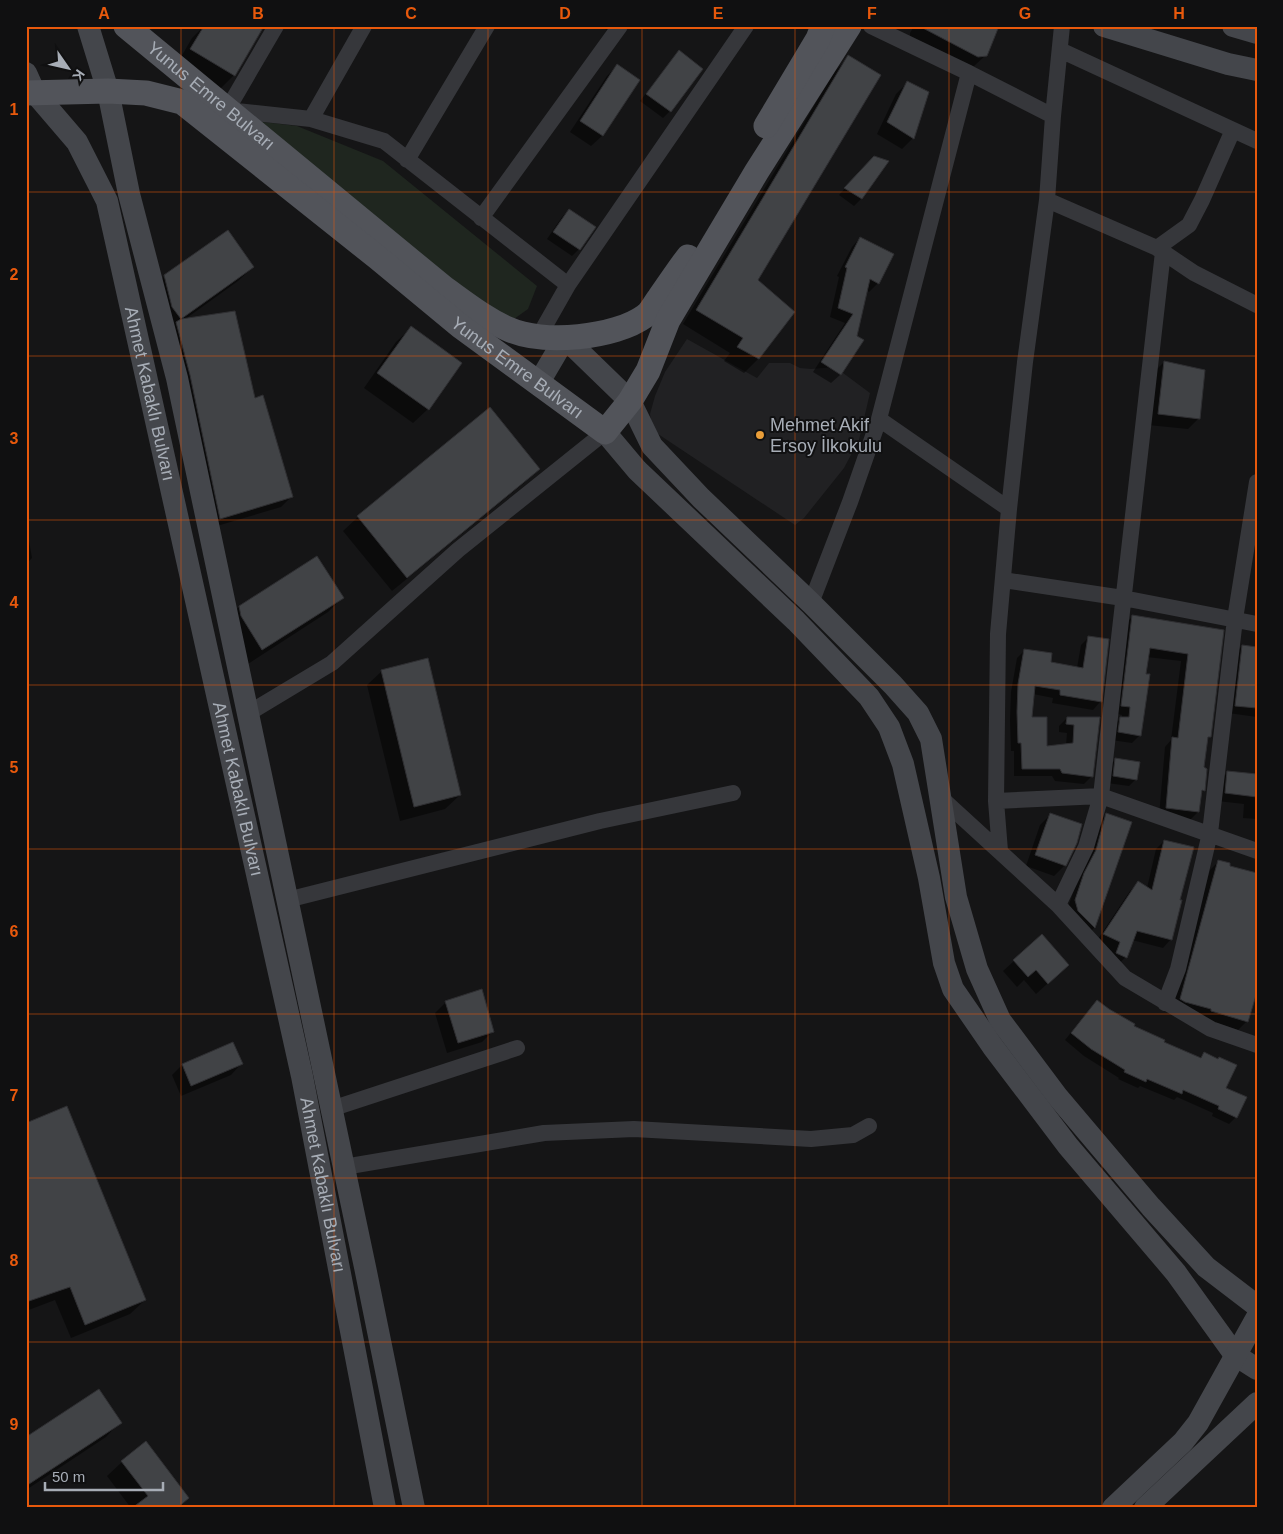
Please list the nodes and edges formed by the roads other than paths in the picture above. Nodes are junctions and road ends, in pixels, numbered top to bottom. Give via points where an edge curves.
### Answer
1 (88, 26) edge
2 (276, 26) edge
3 (364, 26) edge
4 (487, 26) edge
5 (620, 26) edge
6 (746, 26) edge
7 (823, 26) edge
8 (849, 26) edge
9 (871, 26) edge
10 (1062, 26) edge
11 (1104, 26) edge
12 (1233, 26) edge
13 (134, 29) edge
14 (1257, 33) edge
15 (1060, 50) junction
16 (1257, 70) edge
17 (969, 73) junction
18 (108, 91) junction
19 (28, 92) edge
20 (227, 110) junction
21 (1053, 116) junction
22 (311, 119) junction
23 (1233, 130) junction
24 (1257, 141) edge
25 (407, 160) junction
26 (1047, 200) junction
27 (481, 218) junction
28 (1160, 250) junction
29 (568, 285) junction
30 (1257, 305) edge
31 (538, 336) junction
32 (565, 338) junction
33 (538, 384) junction
34 (630, 401) junction
35 (879, 419) junction
36 (605, 432) junction
37 (1257, 482) edge
38 (1009, 509) junction
39 (1003, 580) junction
40 (1123, 598) junction
41 (812, 602) junction
42 (1235, 619) junction
43 (1257, 624) edge
44 (247, 714) junction
45 (733, 792) dead end
46 (940, 796) junction
47 (1101, 796) junction
48 (996, 801) junction
49 (1210, 833) junction
50 (1000, 851) junction
51 (1257, 851) edge
52 (286, 900) junction
53 (1058, 905) junction
54 (1165, 1003) junction
55 (1257, 1045) edge
56 (517, 1048) dead end
57 (331, 1109) junction
58 (869, 1126) dead end
59 (344, 1167) junction
60 (1257, 1306) edge
61 (1257, 1317) edge
62 (1235, 1355) junction
63 (1257, 1369) edge
64 (1257, 1403) edge
65 (386, 1508) edge
66 (414, 1508) edge
67 (1113, 1508) edge
68 (1145, 1508) edge

1 - 18 street, Ahmet Kabaklı Bulvarı
2 - 20 street
3 - 22 street
4 - 25 street
5 - 27 street
6 - 29 street
7 - 32 main road, Yunus Emre Bulvarı via 691,252 647,315 615,330
8 - 34 main road via 668,320 648,371
9 - 17 street
10 - 15 street
11 - 16 street
12 - 14 street
13 - 20 main road, Yunus Emre Bulvarı
15 - 21 street
15 - 23 street
17 - 21 street
17 - 35 street
18 - 19 main road, Yunus Emre Bulvarı
18 - 33 main road, Yunus Emre Bulvarı via 146,93 182,102 460,326
18 - 44 street, Ahmet Kabaklı Bulvarı via 129,194 177,378
19 - 65 street, Ahmet Kabaklı Bulvarı via 77,142 107,201 302,1076
20 - 22 street
20 - 31 main road, Yunus Emre Bulvarı via 478,313 511,330
21 - 26 street
22 - 25 street via 384,141
23 - 24 street
23 - 28 street via 1189,225
25 - 27 street
26 - 28 street
26 - 38 street
27 - 29 street
28 - 30 street via 1194,273
28 - 40 street
29 - 31 street
31 - 32 main road, Yunus Emre Bulvarı
32 - 33 street
32 - 34 street
33 - 36 main road, Yunus Emre Bulvarı
34 - 36 main road
34 - 41 street via 652,446 701,498
35 - 38 street
35 - 41 street
36 - 44 street via 458,550 332,663
36 - 62 street via 637,470 796,621 869,697 889,727 903,764 944,963 953,989 1062,1139 1176,1273
37 - 42 street
38 - 39 street
39 - 40 street
39 - 48 street via 998,634
40 - 42 street
40 - 47 street
41 - 46 street via 918,713 931,739
42 - 43 street
42 - 49 street
44 - 52 street, Ahmet Kabaklı Bulvarı
45 - 52 street via 600,821
46 - 50 street
46 - 60 street via 956,897 977,969 1000,1020 1057,1096 1151,1207 1206,1267
47 - 48 street
47 - 49 street
47 - 53 street via 1086,848
48 - 50 street
49 - 51 street
49 - 54 street via 1178,969
50 - 53 street
52 - 57 street, Ahmet Kabaklı Bulvarı
53 - 54 street via 1125,978
54 - 55 street via 1212,1029
56 - 57 street
57 - 59 street, Ahmet Kabaklı Bulvarı
58 - 59 street via 853,1135 811,1139 634,1129 544,1133
59 - 66 street, Ahmet Kabaklı Bulvarı
61 - 62 street
62 - 63 street
62 - 67 street via 1198,1423 1183,1442
64 - 68 street

